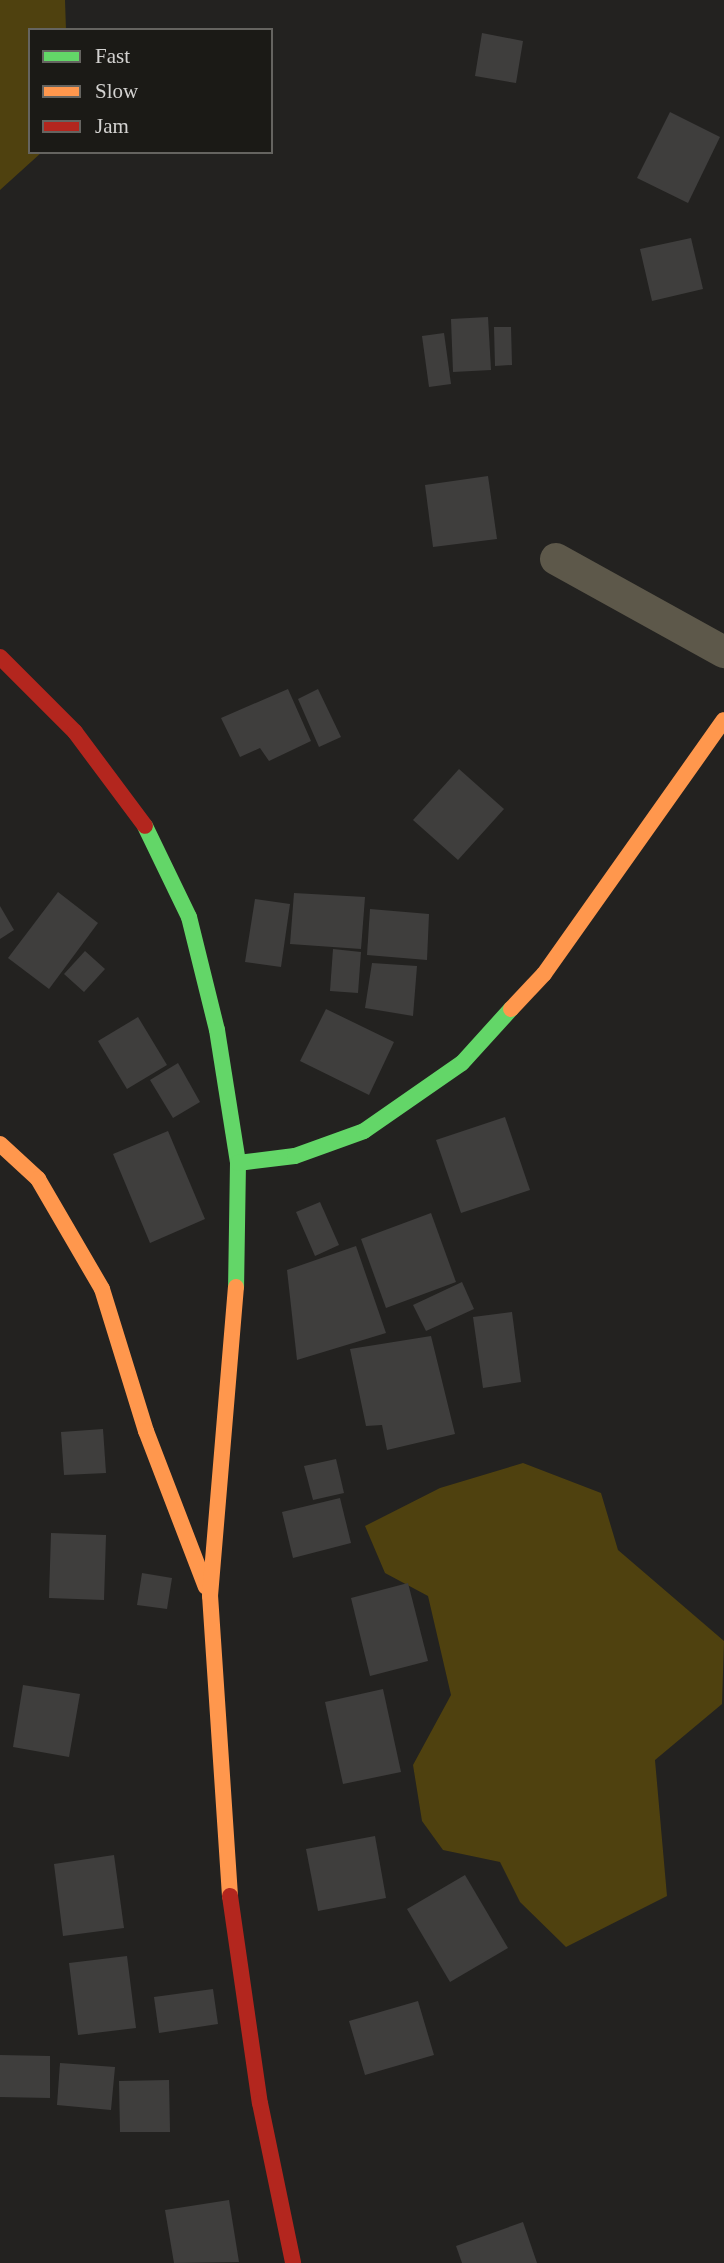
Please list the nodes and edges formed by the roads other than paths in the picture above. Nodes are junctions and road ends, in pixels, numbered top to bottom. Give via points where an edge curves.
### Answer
1 (555, 559) dead end
2 (724, 652) edge
3 (0, 656) edge
4 (724, 720) edge
5 (0, 1144) edge
6 (238, 1163) junction
7 (210, 1596) junction
8 (293, 2263) edge

1 - 2 street
3 - 6 main road via 75,732 138,811 189,918 216,1030
4 - 6 main road via 544,974 462,1063 364,1131 295,1156
5 - 7 main road via 38,1179 102,1289 146,1431
6 - 7 main road via 235,1317
7 - 8 main road via 230,1899 260,2103

